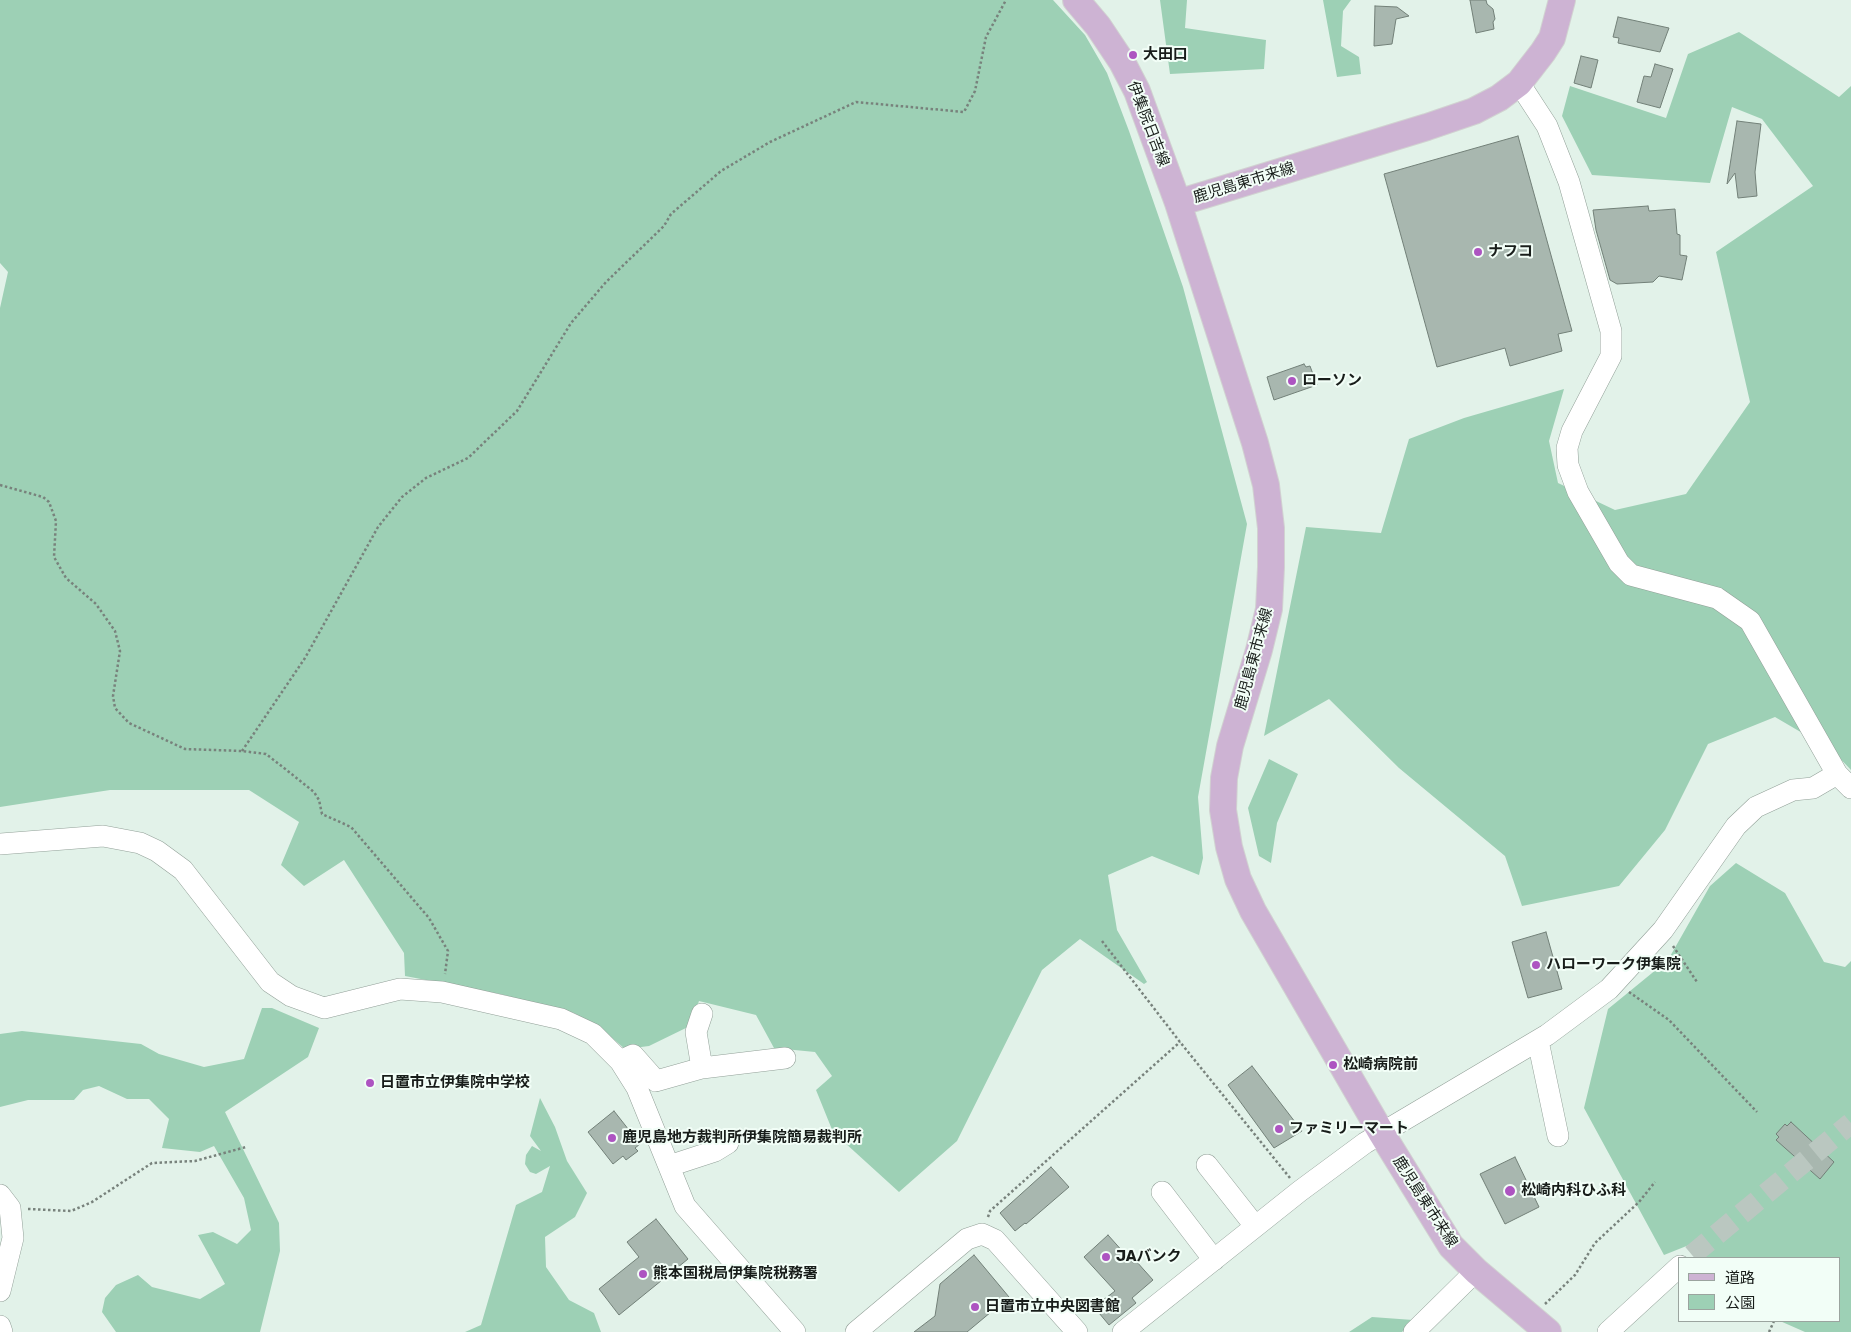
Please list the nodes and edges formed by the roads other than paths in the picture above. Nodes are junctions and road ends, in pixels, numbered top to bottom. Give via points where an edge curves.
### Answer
1 (1076, 0) edge
2 (1562, 0) edge
3 (1519, 83) junction
4 (1178, 203) junction
5 (1844, 781) edge
6 (0, 844) edge
7 (702, 1014) dead end
8 (1538, 1041) junction
9 (785, 1058) dead end
10 (620, 1061) junction
11 (702, 1068) junction
12 (1382, 1134) junction
13 (1558, 1136) dead end
14 (728, 1143) dead end
15 (1208, 1165) dead end
16 (669, 1166) junction
17 (1162, 1192) dead end
18 (5, 1201) edge
19 (1255, 1226) junction
20 (1214, 1260) junction
21 (1678, 1267) edge
22 (1476, 1271) junction
23 (0, 1291) edge
24 (1539, 1324) edge
25 (0, 1326) edge
26 (2, 1332) edge
27 (795, 1332) edge
28 (856, 1332) edge
29 (1077, 1332) edge
30 (1124, 1332) edge
31 (1414, 1332) edge
32 (1608, 1332) edge

1 - 4 main road, 伊集院日吉線 via 1098,26 1137,91
2 - 3 main road, 鹿児島東市来線 via 1552,38
3 - 4 main road, 鹿児島東市来線 via 1500,98 1474,111
3 - 5 street via 1547,126 1569,182 1611,331 1611,356 1572,431 1567,448 1568,465 1578,492 1619,563 1631,575 1717,598 1750,621
4 - 12 main road, 鹿児島東市来線 via 1256,443 1266,485 1270,528 1268,609 1224,778 1223,810 1228,847 1252,910
5 - 8 street via 1793,790 1756,807 1736,826 1663,930 1609,989
6 - 10 street via 103,836 140,843 157,851 183,870 270,982 291,996 324,1008 400,989 442,992 561,1019 594,1034
7 - 11 street via 696,1032
8 - 12 street
8 - 13 street
9 - 11 street
10 - 11 street via 633,1056 656,1081
10 - 16 street via 637,1088
12 - 19 street via 1300,1190
12 - 22 main road, 鹿児島東市来線 via 1451,1246
14 - 16 street via 715,1151
15 - 19 street
16 - 27 street via 685,1206
17 - 20 street
18 - 23 street via 14,1238
19 - 20 street
20 - 30 street
21 - 32 street
22 - 24 main road, 鹿児島東市来線
22 - 31 street
25 - 26 street
28 - 29 street via 967,1239 982,1234 995,1240

